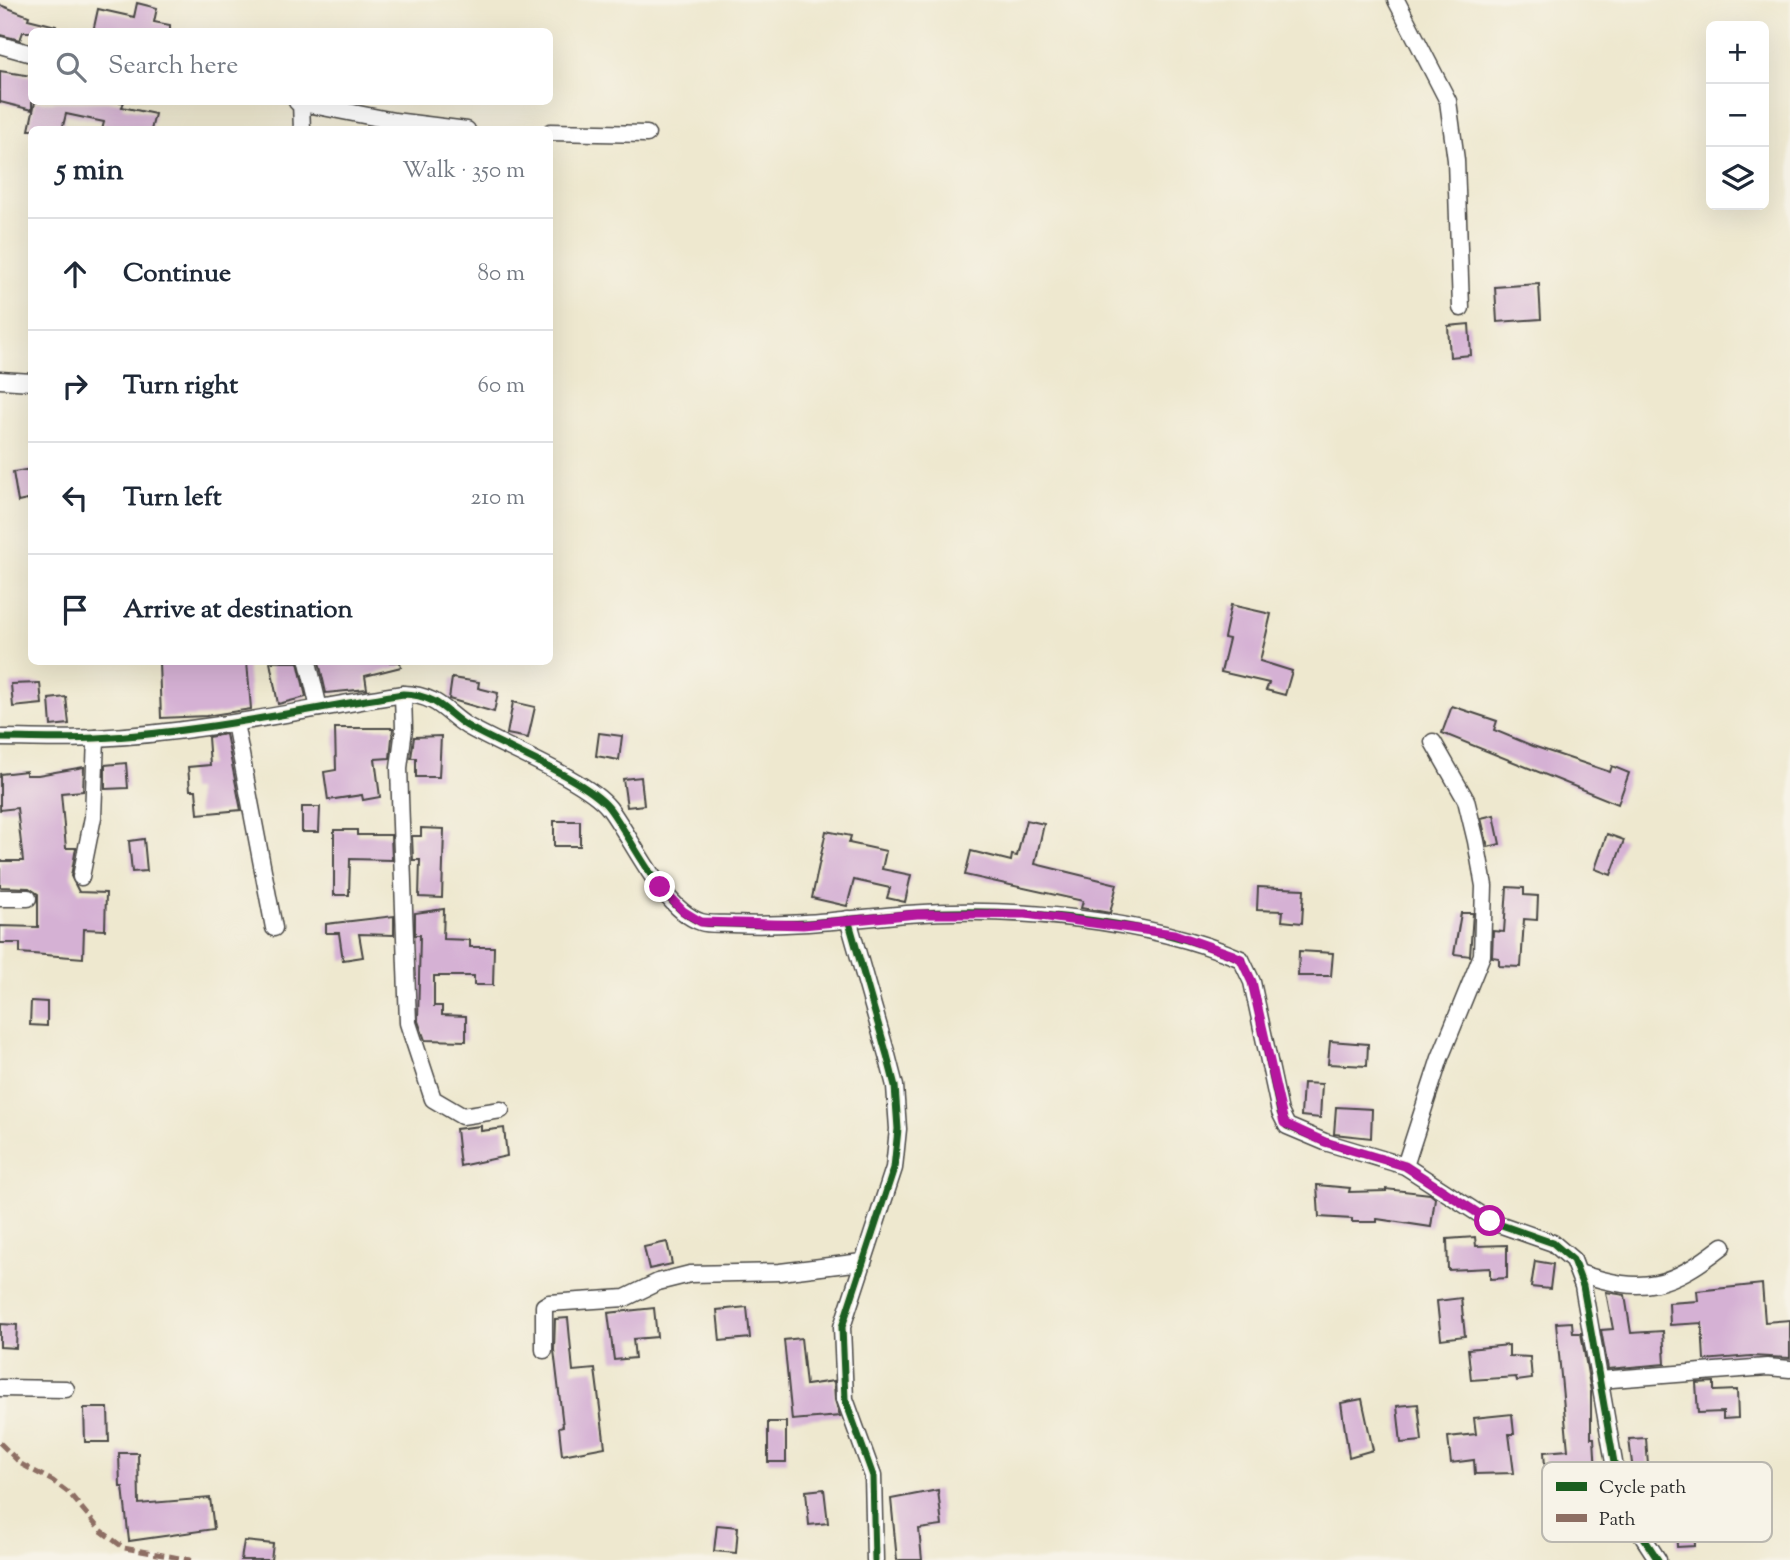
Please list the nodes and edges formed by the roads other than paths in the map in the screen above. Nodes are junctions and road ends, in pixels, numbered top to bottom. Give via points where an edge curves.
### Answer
1 (1396, 0) edge
2 (0, 45) edge
3 (28, 53) edge
4 (299, 105) edge
5 (314, 105) edge
6 (302, 126) edge
7 (435, 126) edge
8 (553, 132) edge
9 (647, 134) dead end
10 (1461, 308) dead end
11 (0, 380) edge
12 (28, 382) edge
13 (310, 665) edge
14 (403, 694) junction
15 (319, 708) junction
16 (235, 723) junction
17 (0, 737) edge
18 (96, 738) junction
19 (1433, 742) dead end
20 (81, 877) dead end
21 (0, 898) edge
22 (28, 898) dead end
23 (848, 919) junction
24 (274, 928) dead end
25 (501, 1110) dead end
26 (1405, 1166) junction
27 (1723, 1247) dead end
28 (862, 1262) junction
29 (1579, 1273) junction
30 (544, 1350) dead end
31 (1790, 1368) edge
32 (1599, 1380) junction
33 (0, 1388) edge
34 (66, 1389) dead end
35 (1614, 1462) edge
36 (1646, 1542) edge
37 (875, 1560) edge
38 (1658, 1560) edge

1 - 10 street via 1448,101 1456,160
2 - 3 street
4 - 6 street
5 - 7 street
8 - 9 street
11 - 12 street
13 - 15 street
14 - 15 street
14 - 23 street via 437,703 468,727 567,777 608,806 660,887 701,922 803,925
14 - 25 street via 399,768 408,1023 433,1099 461,1116
15 - 16 street
16 - 18 street
16 - 24 street
17 - 18 street
18 - 20 street via 92,825
19 - 26 street via 1466,800 1476,841 1484,886 1482,955 1440,1058
21 - 22 street
23 - 26 street via 1026,914 1174,934 1241,959 1252,982 1284,1123 1325,1142
23 - 28 street via 895,1086 898,1129 894,1168
26 - 29 street via 1490,1221 1553,1243 1573,1260
27 - 29 street via 1674,1280 1662,1283 1612,1284
28 - 30 street via 780,1272 690,1274 658,1282 625,1298 549,1303 544,1306
28 - 37 street via 842,1327 845,1399 873,1476
29 - 32 street
31 - 32 street
32 - 35 street
33 - 34 street
36 - 38 street

